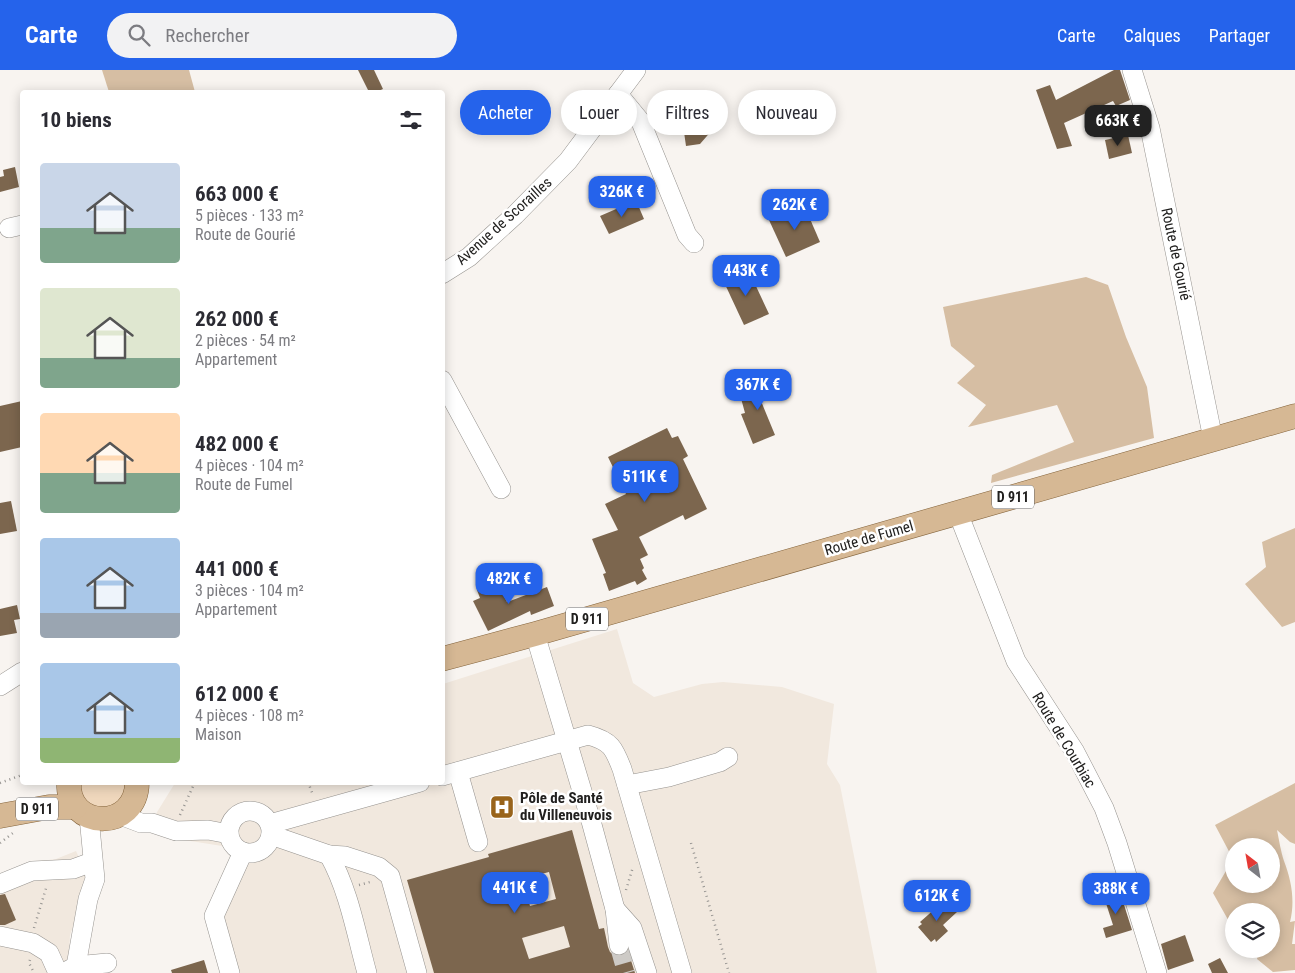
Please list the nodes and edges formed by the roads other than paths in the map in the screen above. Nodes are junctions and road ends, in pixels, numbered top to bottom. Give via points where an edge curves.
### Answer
1 (636, 70) edge
2 (1132, 70) edge
3 (621, 90) edge
4 (637, 117) edge
5 (587, 135) edge
6 (694, 243) dead end
7 (445, 272) edge
8 (445, 386) edge
9 (1295, 416) edge
10 (1213, 439) junction
11 (501, 489) dead end
12 (958, 513) junction
13 (535, 634) junction
14 (445, 658) edge
15 (20, 673) edge
16 (0, 684) edge
17 (566, 742) junction
18 (728, 757) dead end
19 (450, 774) edge
20 (57, 785) edge
21 (69, 785) edge
22 (410, 785) edge
23 (627, 785) junction
24 (141, 797) edge
25 (99, 814) junction
26 (0, 816) edge
27 (271, 829) junction
28 (229, 834) junction
29 (478, 842) dead end
30 (243, 852) junction
31 (92, 854) junction
32 (329, 855) junction
33 (0, 884) edge
34 (615, 909) junction
35 (0, 936) edge
36 (619, 944) tunnel mouth
37 (108, 963) dead end
38 (72, 971) edge
39 (58, 973) edge
40 (230, 973) edge
41 (367, 973) edge
42 (417, 973) edge
43 (647, 973) edge
44 (682, 973) edge
45 (1157, 973) edge

1 - 3 street, Avenue de Scorailles
2 - 10 street, Route de Gourié via 1150,128
4 - 6 street via 687,235
5 - 7 street, Avenue de Scorailles via 568,161 515,215 469,257
8 - 11 street
9 - 10 main road, Route de Fumel / D 911
10 - 12 main road, Route de Fumel / D 911
12 - 13 main road, Route de Fumel / D 911
12 - 45 street, Route de Courbiac via 1016,661 1075,752 1104,808
13 - 14 main road, Route de Fumel / D 911
13 - 17 street
15 - 16 street
17 - 19 street
17 - 23 street via 588,736 604,739 616,753
17 - 34 street
18 - 23 street via 669,777
19 - 29 street
20 - 26 main road, D 911
21 - 25 main road via 69,793
22 - 27 street
23 - 44 street
24 - 25 main road via 127,810
24 - 28 street via 176,831 208,830
25 - 26 main road, D 911 via 49,807
25 - 31 street
27 - 28 street via 261,814 248,811 232,821
27 - 30 street via 266,846 261,850
27 - 32 street
28 - 30 street via 234,845
30 - 40 street via 214,916
31 - 33 street via 73,869 32,871
31 - 38 street via 95,879
32 - 41 street via 344,890
32 - 42 street via 346,856 379,867 390,876
34 - 36 street
34 - 43 street via 632,928
35 - 39 street via 33,943 49,953
37 - 38 street

